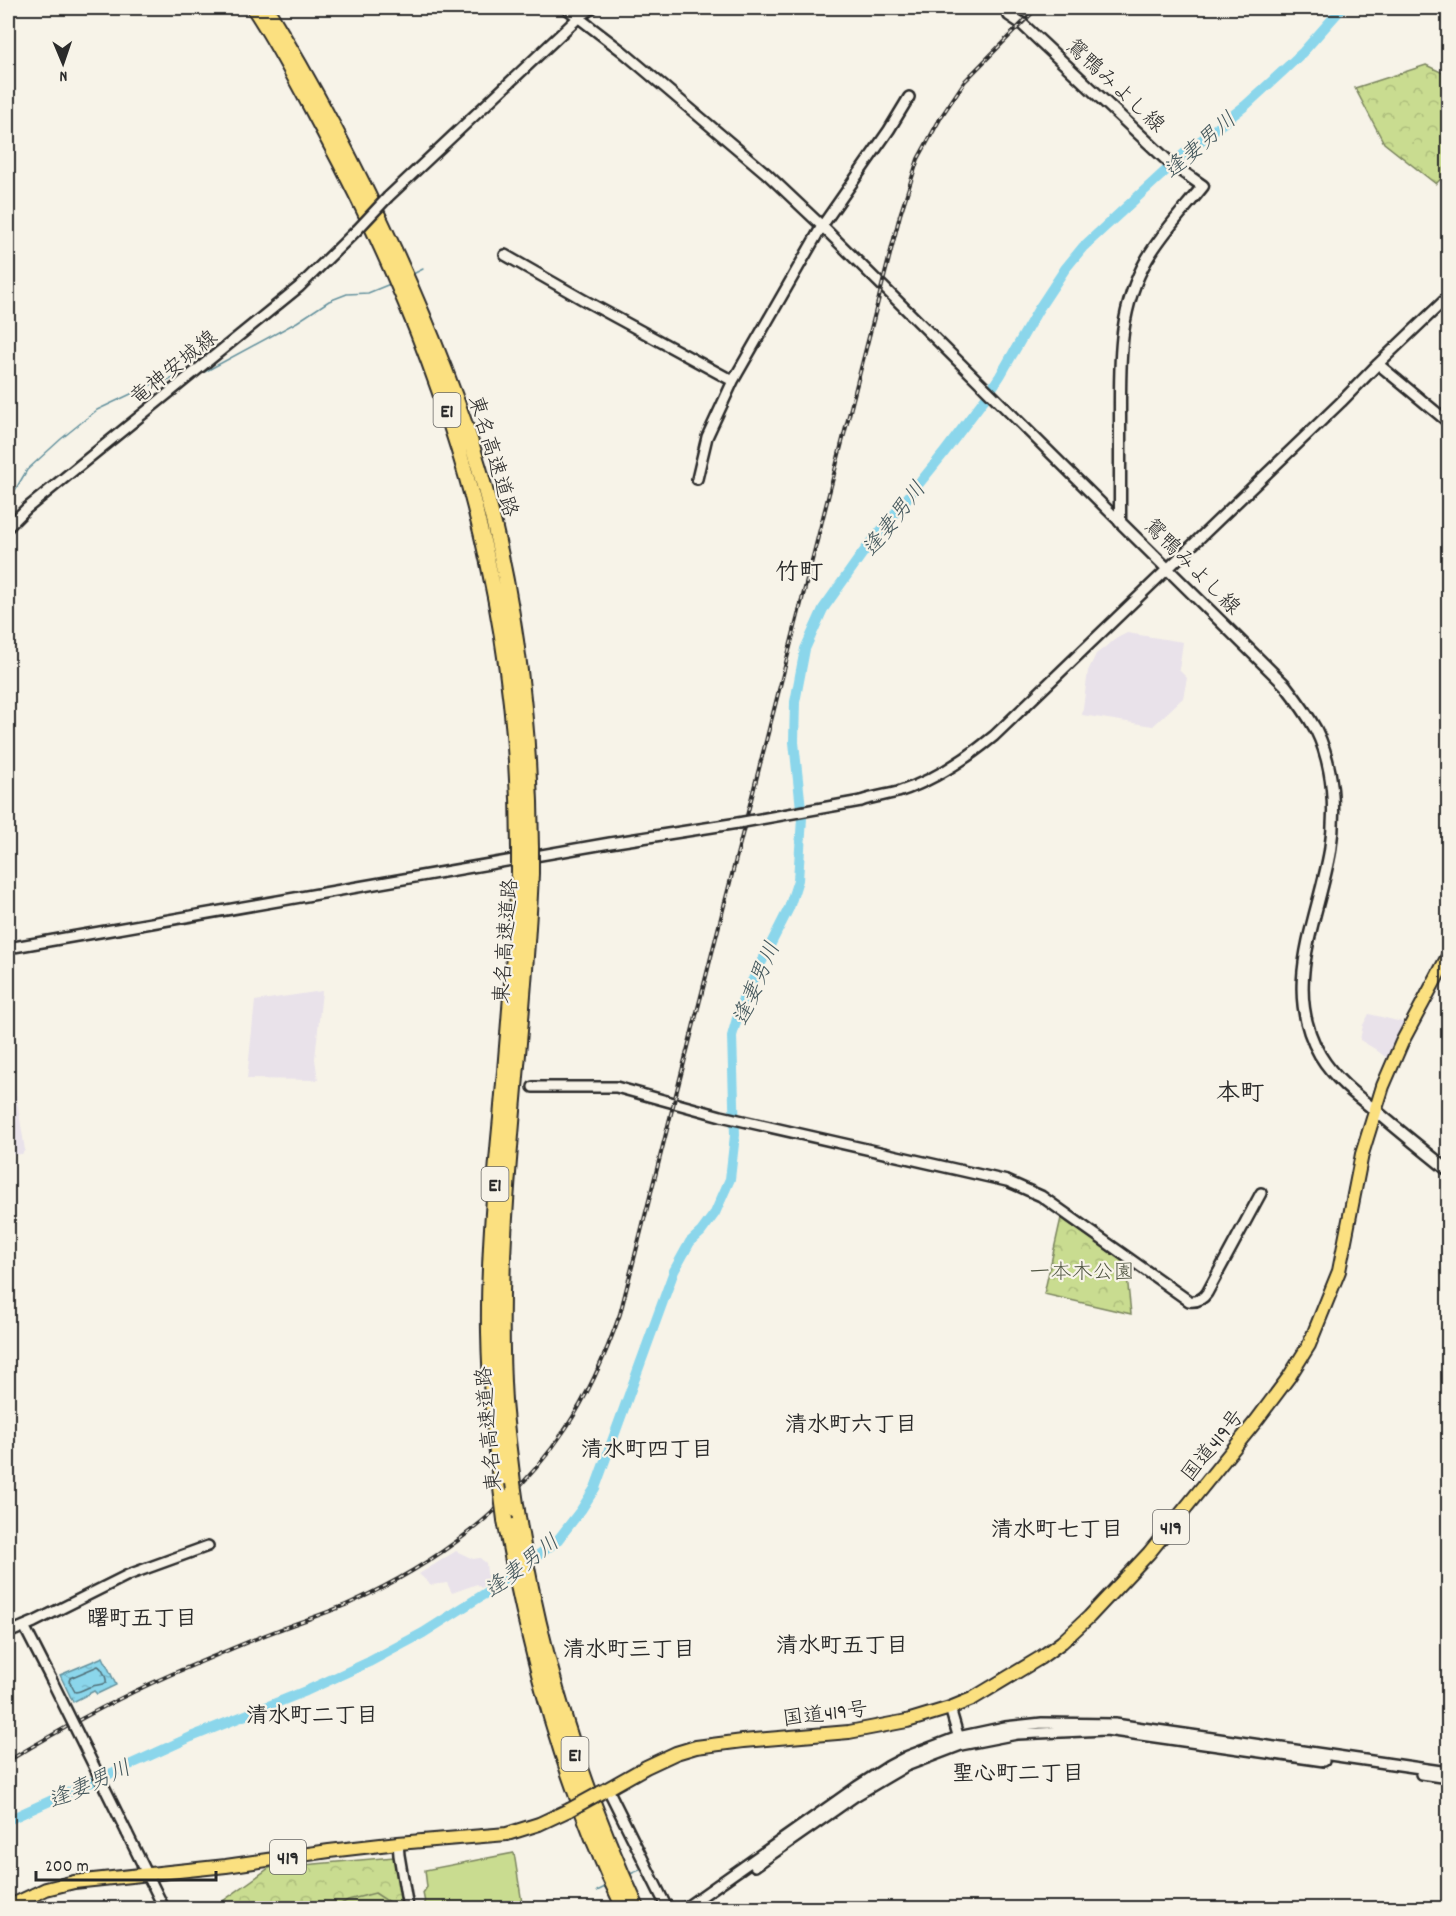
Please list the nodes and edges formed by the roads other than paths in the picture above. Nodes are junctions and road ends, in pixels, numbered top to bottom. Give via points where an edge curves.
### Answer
1 (254, 8) edge
2 (266, 8) edge
3 (566, 8) edge
4 (592, 8) edge
5 (1012, 8) edge
6 (578, 18) junction
7 (909, 98) dead end
8 (822, 226) junction
9 (505, 255) dead end
10 (1449, 297) edge
11 (1380, 363) junction
12 (733, 381) junction
13 (1449, 414) edge
14 (1449, 422) edge
15 (697, 479) dead end
16 (1120, 522) junction
17 (8, 527) edge
18 (1167, 568) junction
19 (525, 849) junction
20 (525, 873) junction
21 (8, 948) edge
22 (1449, 956) edge
23 (533, 1087) dead end
24 (1374, 1110) junction
25 (1449, 1170) edge
26 (1261, 1193) dead end
27 (511, 1516) junction
28 (208, 1546) dead end
29 (525, 1594) junction
30 (24, 1626) junction
31 (8, 1633) edge
32 (950, 1708) junction
33 (959, 1741) junction
34 (1449, 1772) edge
35 (1449, 1778) edge
36 (604, 1791) junction
37 (398, 1843) junction
38 (147, 1874) junction
39 (8, 1907) edge
40 (164, 1908) edge
41 (408, 1908) edge
42 (624, 1908) edge
43 (637, 1908) edge
44 (667, 1908) edge
45 (685, 1908) edge
46 (696, 1908) edge

1 - 19 highway, 東名高速道路 / E1 via 319,121 373,228 423,344 463,461 478,513 506,659
2 - 19 highway, 東名高速道路 / E1 via 356,168 382,224 437,350 479,468 502,562 519,658 526,730
3 - 6 street
4 - 6 street
5 - 16 main road, 鴛鴨みよし線 via 1009,15 1171,163 1203,186 1147,260 1121,337
6 - 8 street via 767,174
6 - 17 street, 竜神安城線, bridge via 388,197 299,287
7 - 8 street
8 - 12 street
8 - 16 street
9 - 12 street
10 - 11 street
11 - 13 street
11 - 14 street
11 - 18 street
12 - 15 street via 706,437
16 - 18 main road, 鴛鴨みよし線
18 - 21 street, bridge via 975,752 899,792
18 - 24 main road, 鴛鴨みよし線 via 1285,685 1316,731 1324,751 1333,807 1330,850 1302,971 1301,993 1313,1042 1331,1072
19 - 20 highway, 東名高速道路 / E1, bridge
20 - 27 highway, 東名高速道路 / E1, bridge via 528,948 503,1258 504,1402 513,1483
20 - 27 highway, 東名高速道路 / E1, bridge via 515,947 490,1269 492,1402 502,1496
22 - 24 highway, 国道419号 / 419 via 1402,1042
23 - 26 street via 616,1088 1007,1181 1041,1196 1193,1302 1207,1293
24 - 25 main road, 鴛鴨みよし線
24 - 32 highway, 国道419号 / 419 via 1339,1271 1313,1336 1289,1377 1175,1523 1089,1617 1040,1658
27 - 29 highway, 東名高速道路 / E1
28 - 30 street via 106,1584
29 - 42 highway, 東名高速道路 / E1 via 537,1667 562,1754 588,1827
29 - 43 highway, 東名高速道路 / E1 via 570,1741
30 - 31 street
30 - 38 street, bridge
32 - 33 street
32 - 36 highway, 国道419号 / 419 via 849,1732 696,1748 646,1767
33 - 34 street via 1005,1727 1115,1724
33 - 35 street via 1106,1730
33 - 45 street via 908,1756 858,1786
33 - 46 street via 855,1796
36 - 37 highway, 国道419号 / 419, bridge via 540,1824 507,1834
36 - 44 street
37 - 38 highway, 国道419号 / 419
37 - 41 street
38 - 39 highway, 国道419号 / 419 via 74,1882 46,1889
38 - 40 street

